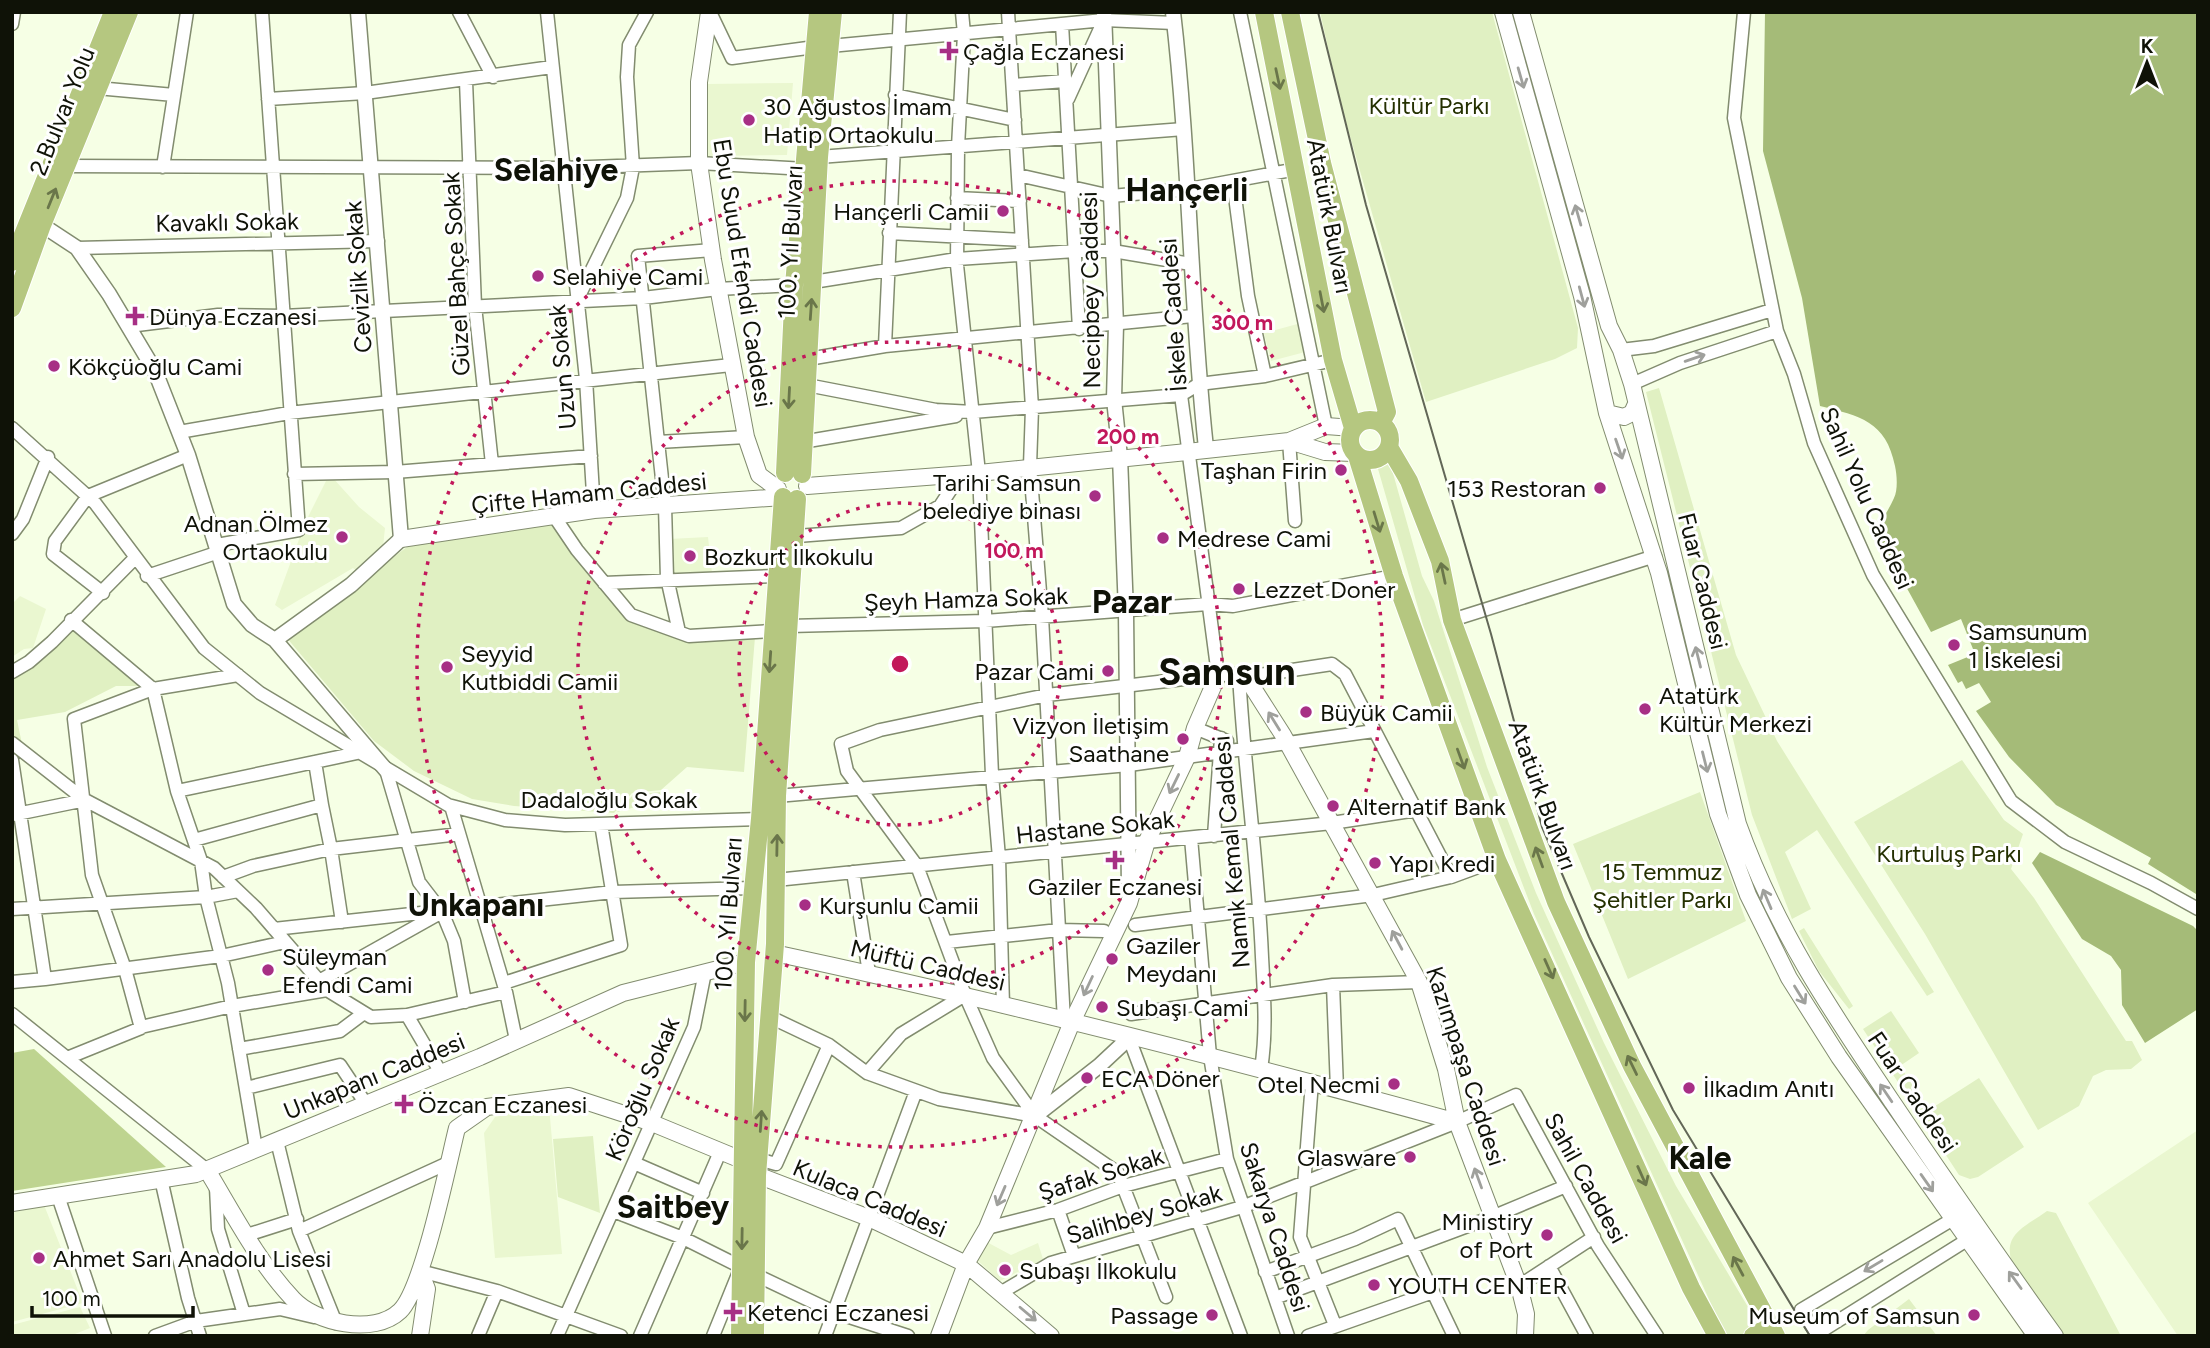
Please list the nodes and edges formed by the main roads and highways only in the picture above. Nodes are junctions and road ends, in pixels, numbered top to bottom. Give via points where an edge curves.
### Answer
1 (113, 12) edge
2 (130, 12) edge
3 (818, 12) edge
4 (834, 12) edge
5 (1264, 12) edge
6 (1290, 12) edge
7 (1503, 12) edge
8 (1521, 12) edge
9 (710, 13) edge
10 (822, 47) junction
11 (812, 163) junction
12 (16, 242) edge
13 (12, 262) edge
14 (12, 308) edge
15 (1621, 350) junction
16 (1595, 359) junction
17 (1636, 404) junction
18 (1607, 413) junction
19 (1381, 423) junction
20 (1322, 428) junction
21 (1353, 428) junction
22 (1289, 441) junction
23 (1389, 447) junction
24 (1325, 452) junction
25 (1355, 455) junction
26 (792, 486) junction
27 (401, 539) road end
28 (781, 629) junction
29 (1217, 675) road end
30 (1242, 675) road end
31 (747, 941) junction
32 (775, 948) junction
33 (746, 966) junction
34 (773, 973) junction
35 (1068, 1021) junction
36 (1457, 1122) junction
37 (753, 1165) junction
38 (211, 1177) junction
39 (12, 1203) edge
40 (966, 1264) junction
41 (420, 1271) junction
42 (748, 1271) junction
43 (1773, 1331) edge
44 (420, 1336) edge
45 (740, 1336) edge
46 (755, 1336) edge
47 (939, 1336) edge
48 (1051, 1336) edge
49 (1525, 1336) edge
50 (1717, 1336) edge
51 (1753, 1336) edge
52 (2036, 1336) edge
53 (2055, 1336) edge

1 - 12 main road, 2.Bulvar Yolu
14 -> 2 main road, 2.Bulvar Yolu
3 - 10 main road, 100. Yıl Bulvarı
4 - 10 main road, 100. Yıl Bulvarı
5 -> 21 main road, Atatürk Bulvarı via 1333,360
6 - 19 main road, Atatürk Bulvarı via 1322,163 1387,412
7 -> 16 main road, Fuar Caddesi via 1582,296
15 -> 8 main road, Fuar Caddesi via 1609,326
9 - 26 main road, Ebu Suud Efendi Caddesi via 699,82 699,163 718,289 746,436 759,475
10 - 11 main road, 100. Yıl Bulvarı
11 -> 26 main road, 100. Yıl Bulvarı via 794,285
26 -> 11 main road, 100. Yıl Bulvarı via 807,385 813,282
12 - 13 main road, 2.Bulvar Yolu
15 - 16 main road via 1605,350
15 - 17 main road, Fuar Caddesi
16 - 18 main road, Fuar Caddesi
17 - 18 main road via 1624,417
53 -> 17 main road, Fuar Caddesi via 1818,992 1773,912 1738,824
18 -> 52 main road, Fuar Caddesi via 1655,556 1718,814 1748,895 1789,978 1839,1057
19 - 21 main road via 1363,421
19 - 23 main road via 1389,434
20 - 21 main road, Çifte Hamam Caddesi
20 - 22 main road, Çifte Hamam Caddesi
20 - 24 main road
21 - 25 main road via 1349,441
22 - 24 main road
22 - 26 main road, Çifte Hamam Caddesi via 979,473
23 - 25 main road via 1372,460
43 -> 23 main road, Atatürk Bulvarı via 1632,1066 1556,902 1452,620 1440,561 1409,481
24 - 25 main road
25 -> 50 main road via 1497,860
26 - 27 main road, Çifte Hamam Caddesi
26 - 28 main road, 100. Yıl Bulvarı via 797,536
26 - 28 main road, 100. Yıl Bulvarı via 776,576
28 -> 31 main road, 100. Yıl Bulvarı
32 -> 28 main road, 100. Yıl Bulvarı
29 -> 35 main road via 1187,757 1147,841 1129,903
36 -> 30 main road, Kazımpaşa Caddesi via 1419,982 1287,744
31 - 32 main road
31 - 33 main road, 100. Yıl Bulvarı
32 - 34 main road, 100. Yıl Bulvarı
32 - 35 main road, Müftü Caddesi
33 - 34 main road
33 -> 37 main road, 100. Yıl Bulvarı
33 - 38 main road, Unkapanı Caddesi via 623,993 256,1149
37 -> 34 main road, 100. Yıl Bulvarı
35 - 36 main road, Müftü Caddesi
35 -> 40 main road via 1035,1116 987,1228
49 -> 36 main road, Kazımpaşa Caddesi via 1526,1314 1519,1286
37 - 40 main road, Kulaca Caddesi
37 - 41 main road, Kulaca Caddesi via 652,1123 569,1096 488,1107 457,1128
37 - 42 main road, 100. Yıl Bulvarı
38 - 39 main road, Unkapanı Caddesi via 161,1180
38 - 41 main road, Kulaca Caddesi via 294,1301 336,1323 369,1327 400,1311
40 - 47 main road
40 -> 48 main road, Kulaca Caddesi
41 - 44 main road via 427,1289
42 - 45 main road, 100. Yıl Bulvarı
42 - 46 main road, 100. Yıl Bulvarı
43 - 51 main road

